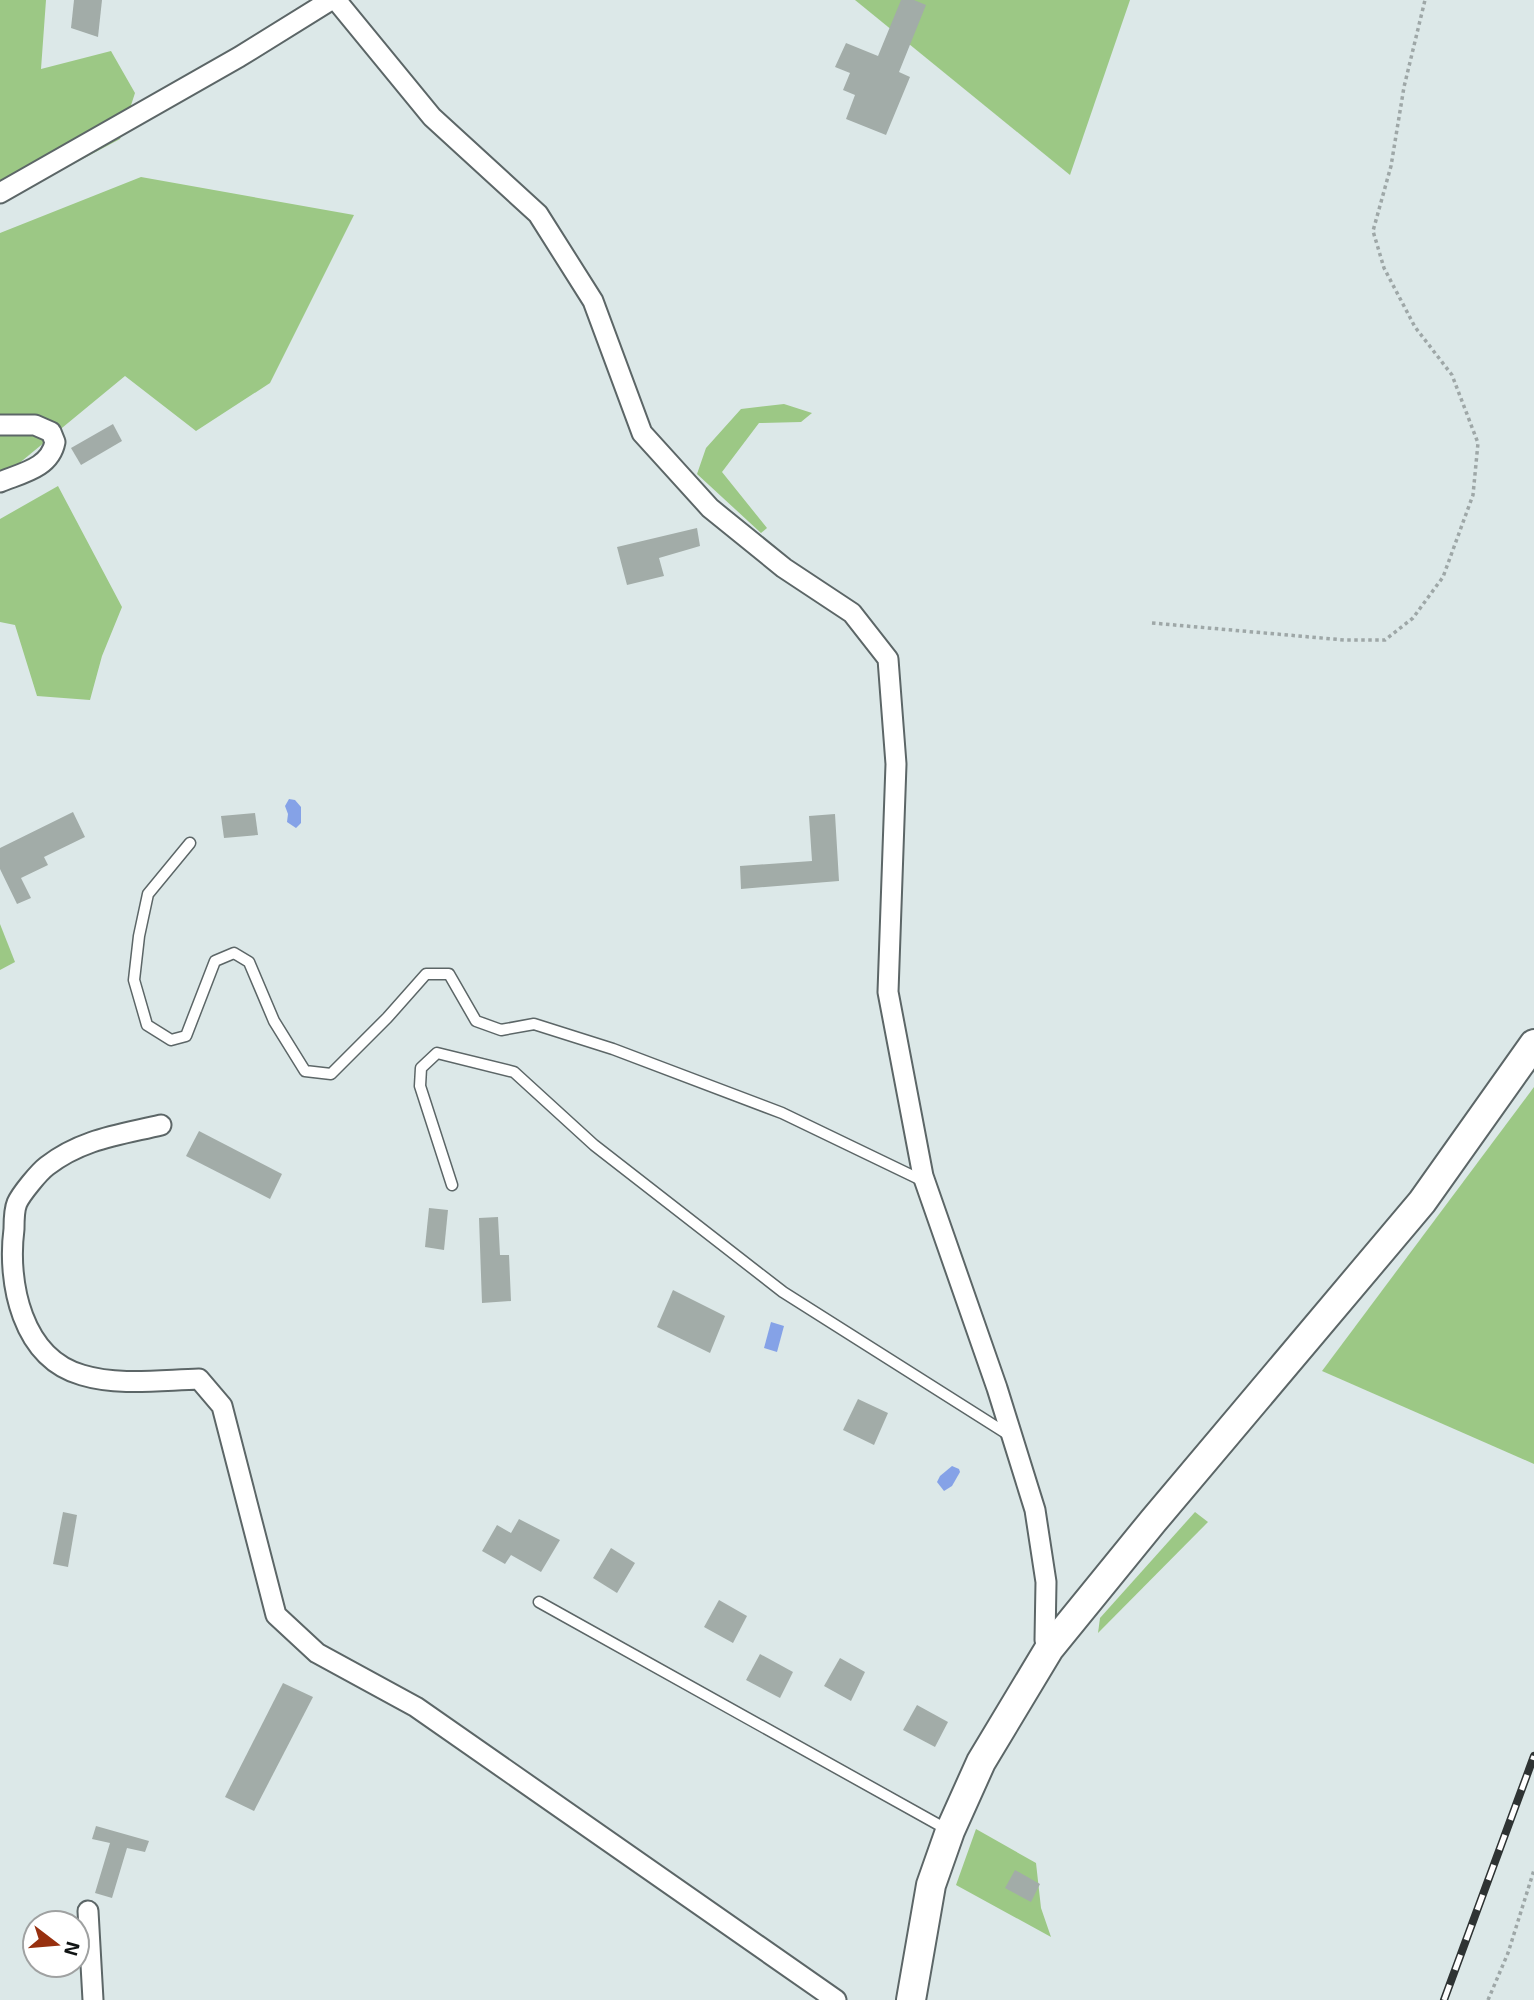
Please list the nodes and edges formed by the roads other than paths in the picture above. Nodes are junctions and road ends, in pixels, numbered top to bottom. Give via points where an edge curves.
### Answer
1 (333, 0) edge
2 (0, 193) edge
3 (0, 425) edge
4 (0, 482) edge
5 (190, 843) dead end
6 (1530, 1056) edge
7 (160, 1125) dead end
8 (923, 1176) junction
9 (452, 1185) dead end
10 (1012, 1438) junction
11 (539, 1602) dead end
12 (1049, 1649) junction
13 (950, 1831) junction
14 (91, 1964) edge
15 (93, 2000) edge
16 (836, 2000) edge
17 (911, 2000) edge

1 - 2 street
1 - 8 street via 432,117 538,214 593,301 642,433 710,508 783,568 852,613 888,659 896,764 888,992
3 - 4 street via 35,425 51,432 55,442 51,457 43,463
5 - 8 lane via 148,894 134,980 147,1025 171,1040 186,1036 215,961 234,953 249,962 274,1021 305,1071 331,1074 426,974 449,974 476,1021 501,1030 534,1024 613,1049 782,1113 917,1178
6 - 12 street via 1422,1202
7 - 16 street via 85,1143 45,1167 16,1204 11,1253 17,1300 31,1335 50,1358 81,1375 115,1380 199,1379 222,1406 276,1615 317,1653 416,1707
8 - 10 street
9 - 10 lane via 421,1086 421,1068 437,1053 514,1072 594,1145 783,1292
10 - 12 street via 1042,1548
11 - 13 lane
12 - 13 street via 981,1762
13 - 17 street via 931,1885
14 - 15 street

